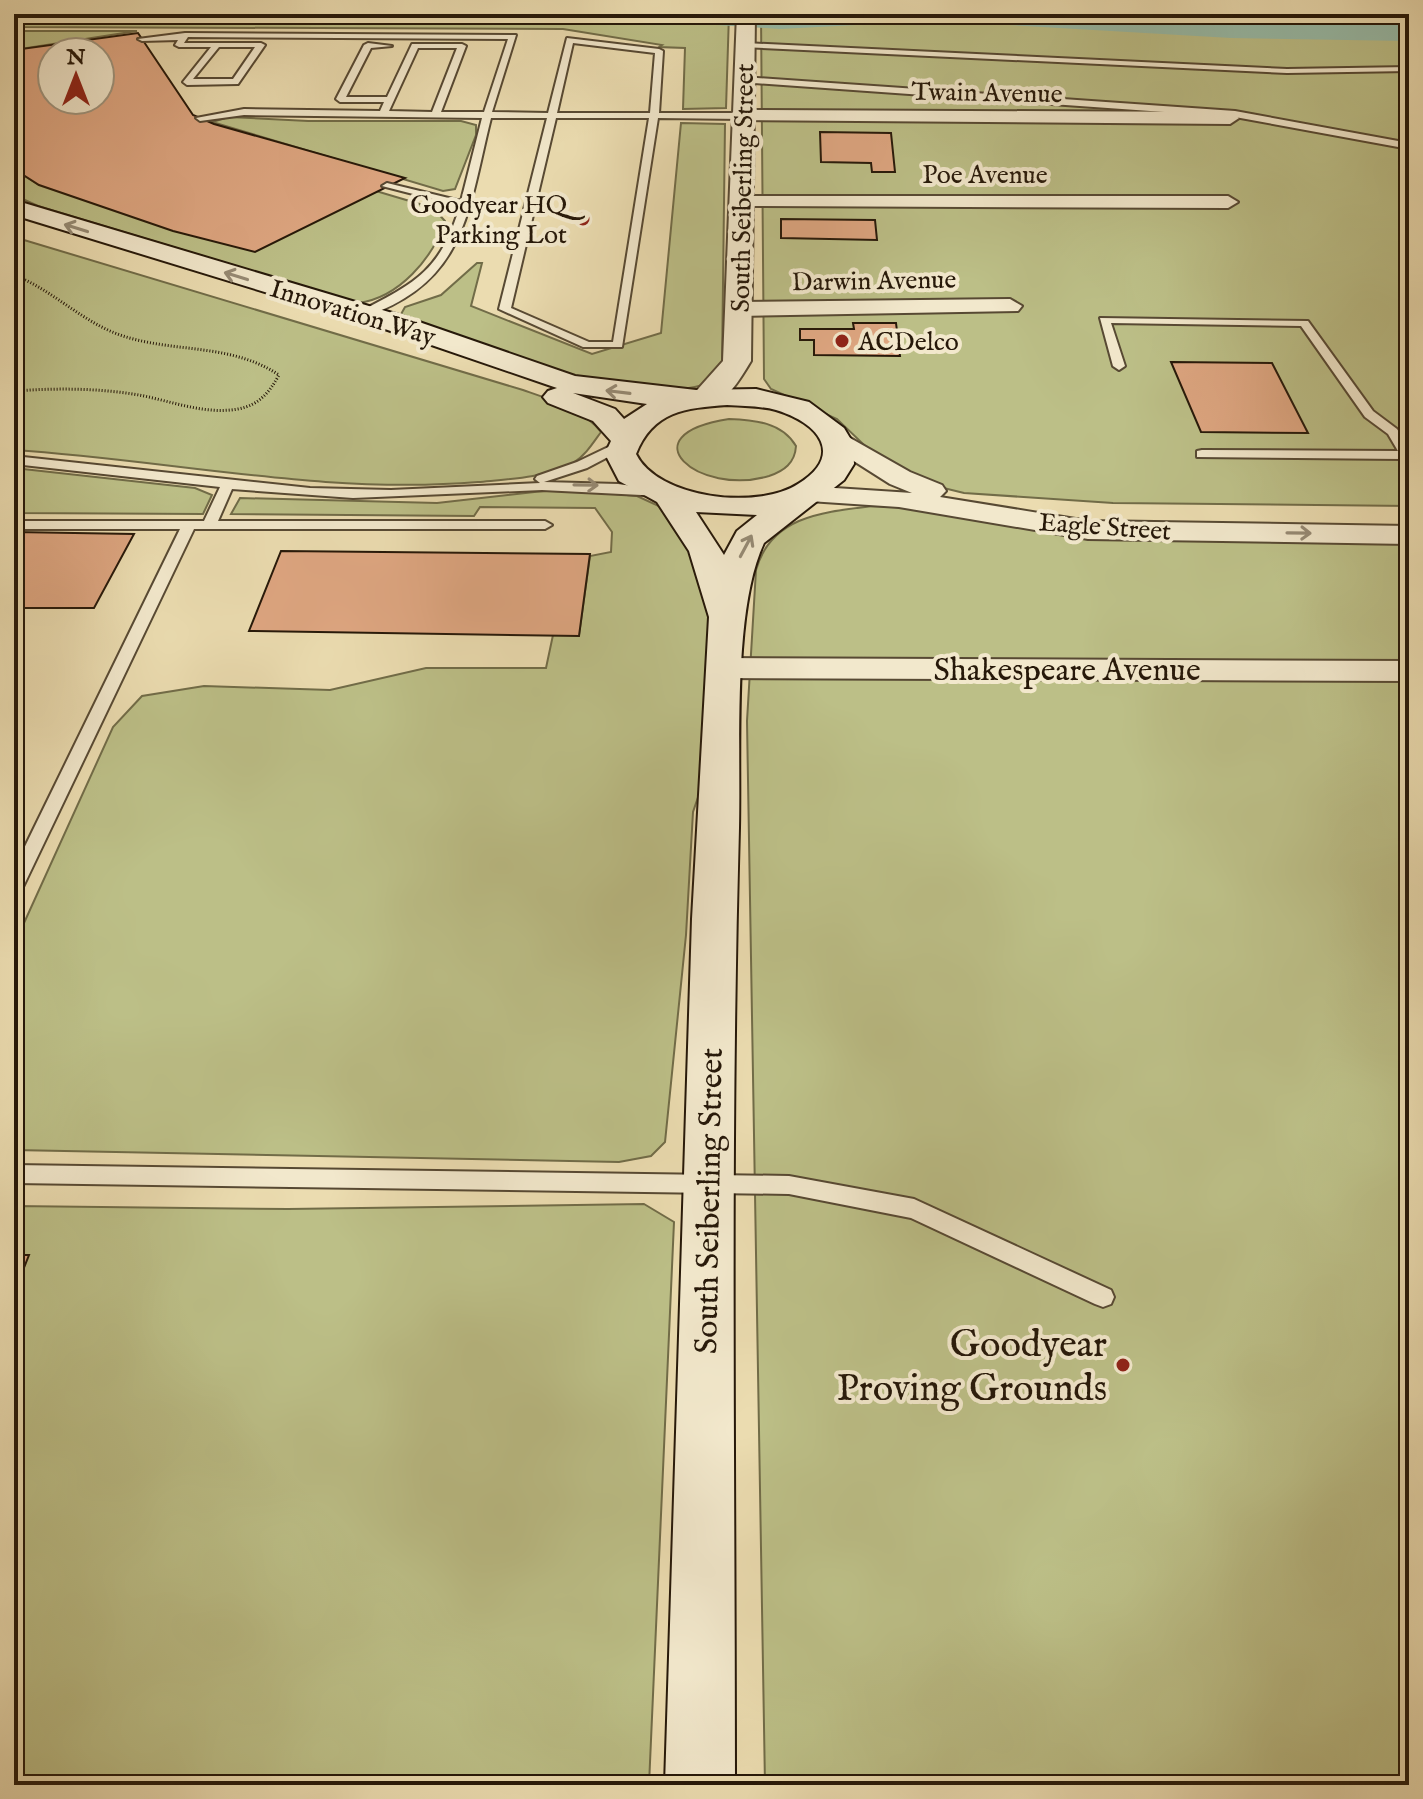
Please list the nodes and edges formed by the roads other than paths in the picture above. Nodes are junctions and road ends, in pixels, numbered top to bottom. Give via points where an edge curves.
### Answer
1 (746, 26) edge
2 (184, 37) junction
3 (142, 39) dead end
4 (217, 45) junction
5 (415, 46) junction
6 (1409, 69) edge
7 (744, 80) junction
8 (389, 100) junction
9 (383, 114) junction
10 (436, 114) junction
11 (487, 115) junction
12 (550, 115) junction
13 (654, 116) junction
14 (743, 116) junction
15 (200, 118) dead end
16 (1230, 118) dead end
17 (1409, 146) edge
18 (387, 186) dead end
19 (743, 202) junction
20 (1228, 202) dead end
21 (463, 204) junction
22 (14, 207) edge
23 (14, 227) edge
24 (1010, 306) dead end
25 (739, 309) junction
26 (363, 314) junction
27 (737, 361) junction
28 (1119, 366) dead end
29 (700, 398) junction
30 (759, 398) junction
31 (836, 438) junction
32 (624, 441) junction
33 (1202, 454) dead end
34 (1408, 457) edge
35 (14, 460) edge
36 (228, 483) junction
37 (515, 486) junction
38 (664, 496) junction
39 (801, 496) junction
40 (1409, 513) edge
41 (14, 525) edge
42 (189, 525) junction
43 (209, 525) junction
44 (545, 525) dead end
45 (1409, 535) edge
46 (727, 617) junction
47 (725, 668) junction
48 (1409, 671) edge
49 (14, 887) edge
50 (14, 1174) edge
51 (708, 1181) junction
52 (1103, 1297) dead end
53 (700, 1785) edge

1 - 6 lane via 1287,71
1 - 7 main road, South Seiberling Street
2 - 3 lane
2 - 4 lane via 179,45
2 - 11 lane via 513,37
4 - 4 lane via 202,64 187,82 235,82 261,45
5 - 8 lane
5 - 8 lane via 368,45 340,99
5 - 10 lane via 462,46
7 - 14 main road, South Seiberling Street
7 - 17 lane via 1235,114
8 - 9 lane
9 - 10 lane
9 - 15 lane via 244,112
10 - 11 lane
11 - 12 lane
11 - 21 lane
12 - 13 lane
12 - 13 lane via 570,40 659,51
12 - 13 lane via 505,309 587,345 618,345
13 - 14 lane
14 - 16 street, Twain Avenue
14 - 19 main road, South Seiberling Street
18 - 21 lane
19 - 20 street, Poe Avenue
19 - 25 main road, South Seiberling Street
21 - 26 lane via 451,247 436,269
26 -> 22 main road, Innovation Way
23 - 32 main road, Innovation Way via 556,396 604,415
24 - 25 street, Darwin Avenue
25 - 27 main road, South Seiberling Street
29 -> 26 main road, Innovation Way via 569,383
27 - 29 main road via 725,380
27 - 30 main road
28 - 34 lane via 1104,320 1304,323 1369,414 1393,432
29 - 30 main road
29 - 32 main road via 651,414
30 - 31 main road via 807,412
31 - 39 main road, South Seiberling Street via 840,454 835,470
31 - 40 street, Eagle Street via 909,483 984,502 1122,511
32 - 37 lane via 574,469
32 - 38 main road, South Seiberling Street via 626,467 633,477
33 - 34 lane
35 - 36 lane
36 - 37 lane via 352,494
36 - 43 lane
37 -> 38 lane via 601,485
38 - 39 main road via 736,509
38 - 46 main road, South Seiberling Street via 706,551
39 -> 45 street, Eagle Street via 899,499 1088,530
46 -> 39 main road, South Seiberling Street via 745,544 762,524
41 - 42 lane
42 - 43 lane
42 - 49 lane
43 - 44 lane
46 - 47 main road, South Seiberling Street
47 - 48 street, Shakespeare Avenue
47 - 51 main road, South Seiberling Street
50 - 51 lane
51 - 52 lane via 789,1185 914,1209
51 - 53 main road, South Seiberling Street

